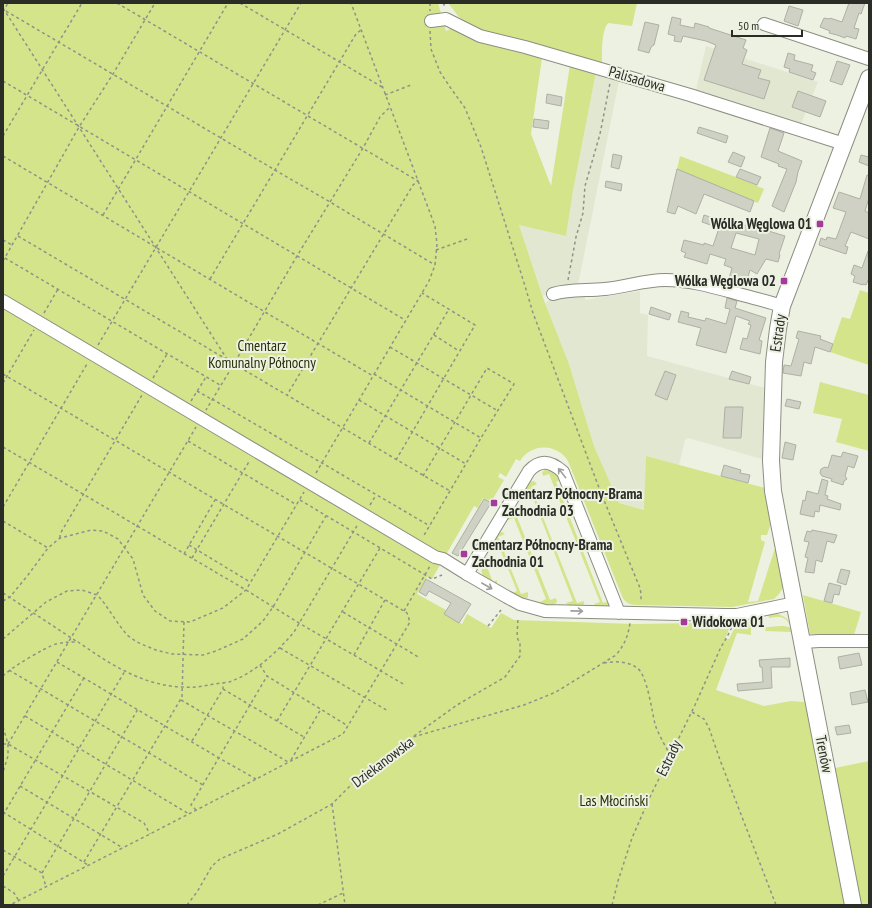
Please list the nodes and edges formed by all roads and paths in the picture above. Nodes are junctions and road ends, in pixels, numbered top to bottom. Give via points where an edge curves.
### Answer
1 (8, 3) edge
2 (82, 3) edge
3 (117, 3) edge
4 (155, 3) edge
5 (228, 3) edge
6 (240, 3) edge
7 (301, 3) edge
8 (350, 3) edge
9 (430, 3) edge
10 (4, 9) edge
11 (3, 12) edge
12 (145, 20) junction
13 (431, 21) junction
14 (764, 24) dead end
15 (285, 30) junction
16 (361, 30) junction
17 (59, 42) junction
18 (199, 52) junction
19 (869, 60) edge
20 (339, 62) junction
21 (612, 72) junction
22 (113, 74) junction
23 (869, 78) edge
24 (3, 81) edge
25 (253, 84) junction
26 (411, 85) dead end
27 (382, 87) junction
28 (385, 95) junction
29 (27, 96) junction
30 (167, 106) junction
31 (390, 107) junction
32 (307, 116) junction
33 (79, 127) junction
34 (3, 136) edge
35 (221, 138) junction
36 (844, 144) junction
37 (362, 148) junction
38 (3, 156) edge
39 (135, 160) junction
40 (275, 170) junction
41 (418, 181) junction
42 (48, 182) junction
43 (189, 192) junction
44 (330, 202) junction
45 (103, 215) junction
46 (243, 224) junction
47 (384, 234) junction
48 (18, 236) junction
49 (466, 239) dead end
50 (3, 240) edge
51 (12, 245) junction
52 (156, 247) junction
53 (436, 250) junction
54 (297, 256) junction
55 (5, 258) junction
56 (3, 261) edge
57 (435, 265) junction
58 (210, 279) junction
59 (351, 288) junction
60 (58, 289) junction
61 (574, 291) junction
62 (422, 293) junction
63 (553, 294) dead end
64 (125, 300) junction
65 (3, 301) edge
66 (782, 306) junction
67 (449, 309) junction
68 (264, 312) junction
69 (406, 320) junction
70 (39, 322) junction
71 (112, 322) junction
72 (434, 335) junction
73 (318, 343) junction
74 (390, 346) junction
75 (460, 352) junction
76 (93, 354) junction
77 (167, 354) junction
78 (228, 360) dead end
79 (417, 362) junction
80 (234, 364) junction
81 (232, 367) dead end
82 (3, 374) edge
83 (374, 375) junction
84 (7, 376) junction
85 (206, 377) junction
86 (444, 378) junction
87 (3, 383) edge
88 (220, 385) dead end
89 (147, 386) junction
90 (401, 390) junction
91 (197, 391) junction
92 (287, 395) junction
93 (471, 395) junction
94 (359, 400) junction
95 (428, 406) junction
96 (61, 408) junction
97 (186, 410) junction
98 (498, 411) junction
99 (385, 416) junction
100 (455, 422) junction
101 (342, 428) junction
102 (412, 432) junction
103 (481, 438) junction
104 (115, 440) junction
105 (188, 441) dead end
106 (368, 444) junction
107 (3, 447) edge
108 (439, 448) junction
109 (256, 451) junction
110 (396, 460) junction
111 (28, 462) junction
112 (321, 464) junction
113 (466, 464) junction
114 (242, 473) junction
115 (423, 476) junction
116 (310, 483) junction
117 (450, 492) junction
118 (83, 494) junction
119 (376, 495) junction
120 (215, 500) junction
121 (300, 500) junction
122 (224, 504) junction
123 (297, 505) junction
124 (3, 507) edge
125 (364, 514) junction
126 (326, 516) junction
127 (3, 521) edge
128 (430, 526) junction
129 (354, 532) junction
130 (278, 537) junction
131 (60, 538) junction
132 (189, 545) junction
133 (418, 546) junction
134 (48, 548) junction
135 (380, 548) junction
136 (196, 550) junction
137 (305, 553) junction
138 (184, 554) junction
139 (192, 558) junction
140 (439, 558) junction
141 (332, 569) junction
142 (467, 574) junction
143 (425, 575) junction
144 (442, 575) dead end
145 (251, 582) junction
146 (359, 584) junction
147 (246, 590) junction
148 (3, 593) edge
149 (10, 596) junction
150 (385, 600) junction
151 (3, 601) edge
152 (795, 603) junction
153 (273, 607) junction
154 (642, 607) dead end
155 (500, 610) dead end
156 (404, 611) junction
157 (342, 612) junction
158 (34, 613) junction
159 (619, 613) junction
160 (518, 618) dead end
161 (630, 621) dead end
162 (184, 622) junction
163 (299, 623) junction
164 (488, 626) dead end
165 (369, 628) junction
166 (728, 637) dead end
167 (3, 639) edge
168 (326, 639) junction
169 (869, 641) edge
170 (78, 642) junction
171 (803, 642) junction
172 (396, 644) junction
173 (280, 648) junction
174 (183, 655) junction
175 (354, 655) junction
176 (420, 658) dead end
177 (57, 662) dead end
178 (602, 664) junction
179 (260, 665) junction
180 (310, 665) junction
181 (9, 670) junction
182 (124, 671) junction
183 (380, 671) junction
184 (3, 676) edge
185 (267, 676) junction
186 (84, 678) junction
187 (223, 683) junction
188 (404, 685) dead end
189 (183, 688) junction
190 (223, 689) junction
191 (294, 692) junction
192 (111, 694) junction
193 (364, 698) junction
194 (181, 700) junction
195 (68, 705) junction
196 (250, 705) junction
197 (138, 709) junction
198 (321, 709) junction
199 (388, 711) dead end
200 (692, 712) junction
201 (25, 716) dead end
202 (207, 716) junction
203 (95, 721) junction
204 (277, 721) junction
205 (166, 726) junction
206 (348, 726) junction
207 (3, 727) edge
208 (52, 732) junction
209 (235, 732) junction
210 (122, 737) junction
211 (304, 737) junction
212 (413, 737) junction
213 (192, 741) junction
214 (3, 744) edge
215 (8, 744) junction
216 (79, 748) junction
217 (149, 753) junction
218 (670, 755) junction
219 (220, 758) junction
220 (36, 760) junction
221 (290, 761) junction
222 (288, 762) junction
223 (106, 764) junction
224 (3, 772) edge
225 (63, 775) junction
226 (256, 779) junction
227 (133, 780) junction
228 (203, 785) junction
229 (20, 786) junction
230 (90, 791) junction
231 (47, 802) junction
232 (332, 804) junction
233 (118, 807) junction
234 (196, 810) junction
235 (3, 813) edge
236 (189, 814) junction
237 (74, 818) junction
238 (31, 829) junction
239 (101, 834) junction
240 (150, 834) junction
241 (58, 846) junction
242 (123, 848) junction
243 (3, 850) edge
244 (15, 857) junction
245 (84, 862) junction
246 (89, 865) junction
247 (42, 873) junction
248 (3, 876) edge
249 (3, 886) edge
250 (46, 887) junction
251 (343, 894) junction
252 (19, 901) junction
253 (10, 905) edge
254 (187, 905) edge
255 (318, 905) edge
256 (345, 905) edge
257 (612, 905) edge
258 (776, 905) edge
259 (853, 905) edge

1 - 10 path
2 - 17 path
3 - 12 path
4 - 12 path
5 - 18 path
6 - 15 path
7 - 15 path
8 - 16 path
9 - 13 path
10 - 11 path
10 - 17 path
12 - 18 path
12 - 22 path
13 - 21 street, Palisadowa via 446,19 480,36
13 - 154 path via 431,49 440,72 465,108 481,147 533,313 640,588
14 - 19 street
15 - 20 path
15 - 25 path
16 - 20 path
16 - 27 path
17 - 22 path
17 - 29 path
18 - 25 path
18 - 30 path
20 - 27 path
20 - 32 path
21 - 36 street, Palisadowa
21 - 61 path via 600,134 585,186 583,213 568,280
22 - 30 path
22 - 33 path
23 - 36 main road, Estrady
24 - 29 path
25 - 32 path
25 - 35 path
26 - 28 path
27 - 28 path
28 - 31 path
29 - 33 path
29 - 34 path
30 - 35 path
30 - 39 path
31 - 37 path via 380,117
31 - 41 path
32 - 37 path
32 - 40 path
33 - 39 path
33 - 42 path
35 - 40 path
35 - 43 path
36 - 66 main road, Estrady
37 - 41 path
37 - 44 path
38 - 42 path
39 - 43 path
39 - 45 path
40 - 44 path
40 - 46 path
41 - 47 path via 413,185
41 - 53 path via 435,226
42 - 45 path
42 - 48 path
43 - 46 path
43 - 52 path
44 - 47 path
44 - 54 path
45 - 52 path
46 - 54 path
46 - 58 path
47 - 57 path
47 - 59 path
48 - 51 path
48 - 64 path
49 - 53 path
50 - 51 path
51 - 55 path
52 - 58 path
52 - 64 path
53 - 57 path
54 - 59 path
54 - 68 path
55 - 56 path
55 - 60 path
57 - 62 path
58 - 68 path
59 - 69 path
59 - 73 path
60 - 70 path
60 - 71 path
61 - 63 street
61 - 66 street via 664,280 702,284
62 - 67 path
62 - 69 path
64 - 71 path
64 - 78 path
65 - 70 street
66 - 152 main road, Estrady via 774,362 771,461 773,491
67 - 72 path
67 - 75 path via 475,325
68 - 73 path
68 - 80 path
69 - 74 path
70 - 76 street
70 - 84 path
71 - 76 path
71 - 77 path
72 - 75 path
72 - 79 path
73 - 83 path
73 - 92 path
74 - 79 path
74 - 83 path
75 - 86 path
76 - 89 street
76 - 96 path
77 - 85 path
77 - 89 path
79 - 86 path
79 - 90 path
80 - 81 path
80 - 92 path
82 - 84 path
83 - 90 path
83 - 94 path
84 - 87 path
84 - 96 path
85 - 88 path
85 - 91 path
86 - 93 path
86 - 95 path
89 - 97 street
89 - 104 path
90 - 95 path
90 - 99 path
91 - 97 path
91 - 112 path
92 - 101 path
93 - 98 path
93 - 98 path via 487,368 514,384
93 - 100 path
94 - 99 path
94 - 101 path
95 - 100 path
95 - 102 path
96 - 104 path
96 - 111 path
97 - 109 street
98 - 103 path
99 - 102 path
99 - 106 path
100 - 103 path
100 - 108 path
101 - 106 path
101 - 112 path
102 - 108 path
102 - 110 path
103 - 113 path
104 - 118 path
104 - 120 path
105 - 114 path
106 - 110 path
107 - 111 path
108 - 113 path
108 - 115 path
109 - 114 path
109 - 116 street
110 - 115 path
111 - 118 path
111 - 124 path
112 - 116 path
112 - 119 path
113 - 117 path
114 - 122 path
114 - 123 path
115 - 117 path
116 - 121 path
116 - 125 street
117 - 128 path
118 - 131 path
118 - 138 path
119 - 125 path
119 - 128 path
120 - 122 path
120 - 132 path
121 - 123 path
121 - 126 path
122 - 130 path
122 - 136 path
123 - 130 path
125 - 129 path
125 - 133 street
126 - 129 path
126 - 137 path
127 - 134 path
128 - 133 path
129 - 135 path
129 - 141 path
130 - 137 path
130 - 145 path
131 - 134 path
131 - 162 path via 91,530 103,531 118,539 133,559 143,596 155,611 170,621
132 - 136 path
132 - 138 path
133 - 140 street
134 - 149 path
135 - 143 path
135 - 146 path
136 - 139 path
136 - 145 path
137 - 141 path
137 - 153 path
138 - 139 path
139 - 147 path
140 - 142 street
140 - 143 path
141 - 146 path
141 - 163 path
142 -> 159 street via 520,604 545,611
159 -> 142 street via 566,478 553,464 534,465 529,471
143 - 144 path via 432,579
143 - 156 path
145 - 147 path
146 - 150 path
146 - 157 path
147 - 153 path
147 - 162 path via 223,608 190,622
148 - 149 path
149 - 151 path
149 - 158 path
150 - 156 path
150 - 165 path
152 - 159 street via 737,615
152 - 171 main road, Trenów
153 - 163 path
153 - 174 path via 263,621 243,639 216,651
155 - 164 path
156 - 172 path via 410,622
157 - 165 path
157 - 168 path
158 - 167 path
158 - 170 path
158 - 174 path via 46,602 67,591 82,590 97,595 127,635 137,642 161,652
160 - 212 path via 520,656 505,677 457,705
161 - 178 path, Dziekanowska via 624,646
162 - 174 path
163 - 168 path
163 - 173 path
165 - 172 path
165 - 175 path
166 - 200 path, Estrady
168 - 175 path
168 - 180 path
169 - 171 street
170 - 181 path via 55,644
170 - 182 path
171 - 259 main road, Trenów
172 - 176 path
172 - 183 path
173 - 179 path
173 - 180 path
174 - 189 path
175 - 183 path
177 - 186 path
178 - 212 path, Dziekanowska via 556,692 524,705
178 - 218 path via 615,661 638,668 645,682 655,725
179 - 185 path
179 - 187 path
180 - 191 path
180 - 193 path
181 - 184 path
181 - 195 path
182 - 189 path via 148,681
182 - 192 path
183 - 188 path
183 - 193 path
185 - 191 path
185 - 196 path
186 - 192 path
186 - 195 path
187 - 189 path
187 - 190 path
189 - 194 path
190 - 196 path
190 - 202 path
191 - 198 path
191 - 204 path
192 - 197 path
192 - 203 path
193 - 199 path
193 - 206 path
194 - 202 path
194 - 205 path
195 - 203 path
195 - 208 path
196 - 204 path
196 - 209 path
197 - 205 path
197 - 210 path
198 - 206 path
198 - 211 path
200 - 218 path, Estrady
200 - 258 path via 704,719 709,728
201 - 208 path
202 - 209 path
202 - 213 path
203 - 210 path
203 - 216 path
204 - 211 path
205 - 213 path
205 - 217 path
206 - 221 path via 343,734
207 - 215 path
208 - 216 path
208 - 220 path
209 - 219 path
209 - 222 path
210 - 217 path
210 - 223 path
211 - 221 path
212 - 232 path, Dziekanowska via 363,774
213 - 219 path
214 - 215 path
215 - 220 path
215 - 224 path via 8,756
216 - 223 path
216 - 225 path
217 - 227 path
217 - 228 path
218 - 257 path, Estrady via 632,838
219 - 226 path
219 - 228 path
220 - 225 path
220 - 229 path
221 - 222 path
222 - 226 path
223 - 227 path
223 - 230 path
225 - 230 path
225 - 231 path
226 - 234 path
227 - 233 path
227 - 236 path
228 - 234 path via 191,806
229 - 231 path
229 - 235 path
230 - 233 path
230 - 237 path
231 - 237 path
231 - 238 path
232 - 251 path
232 - 254 path, Dziekanowska via 278,834 220,860 212,866
233 - 239 path
233 - 240 path via 144,823
234 - 236 path
235 - 238 path
236 - 240 path
237 - 239 path
237 - 241 path
238 - 241 path
238 - 244 path
239 - 242 path
239 - 245 path
240 - 242 path
241 - 245 path
241 - 247 path
242 - 246 path
243 - 244 path
244 - 247 path
244 - 248 path
245 - 246 path
246 - 250 path
247 - 250 path
249 - 252 path via 14,893
250 - 252 path
251 - 255 path
251 - 256 path
252 - 253 path

